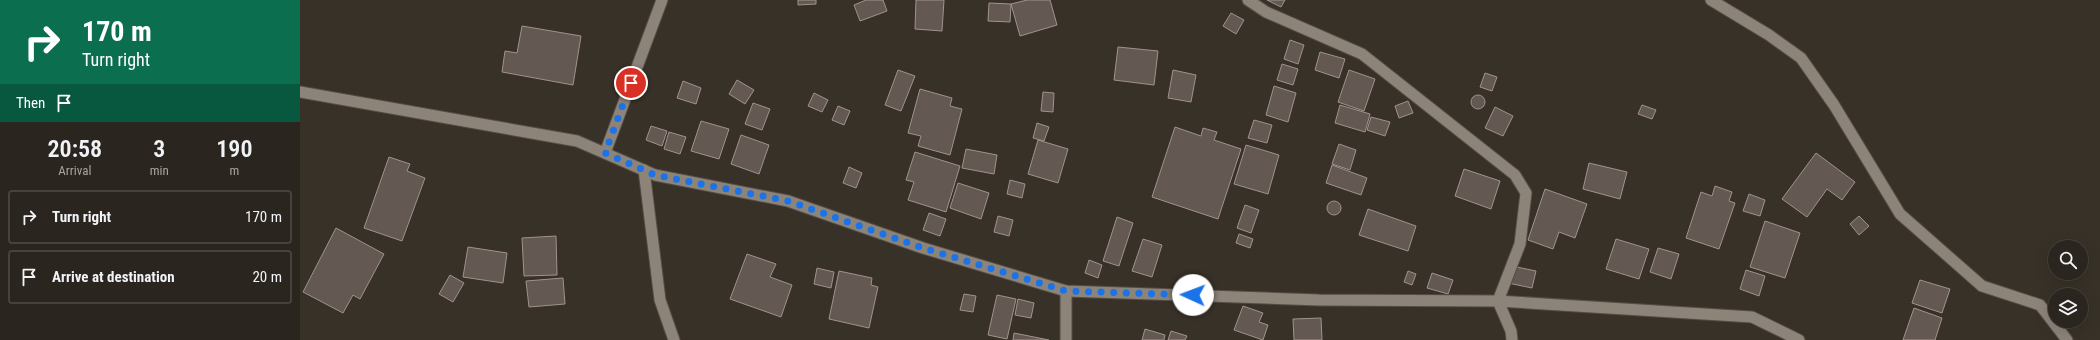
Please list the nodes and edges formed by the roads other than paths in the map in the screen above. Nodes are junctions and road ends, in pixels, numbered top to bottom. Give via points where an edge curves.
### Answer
1 (662, 0) edge
2 (1248, 0) edge
3 (1711, 0) edge
4 (300, 92) edge
5 (605, 153) junction
6 (644, 170) junction
7 (1066, 291) junction
8 (1498, 301) junction
9 (674, 340) edge
10 (1066, 340) edge
11 (1512, 340) edge
12 (1799, 340) edge
13 (2067, 340) edge

1 - 5 street
2 - 8 street via 1266,12 1362,54 1515,175 1526,193 1520,244
3 - 13 street via 1801,58 1834,105 1900,214 1982,286 2040,305
4 - 5 street via 577,141
5 - 6 street
6 - 7 street via 655,175 788,201 923,248
6 - 9 street via 660,300
7 - 8 street via 1319,300
7 - 10 street
8 - 11 street via 1511,331
8 - 12 street via 1752,318

